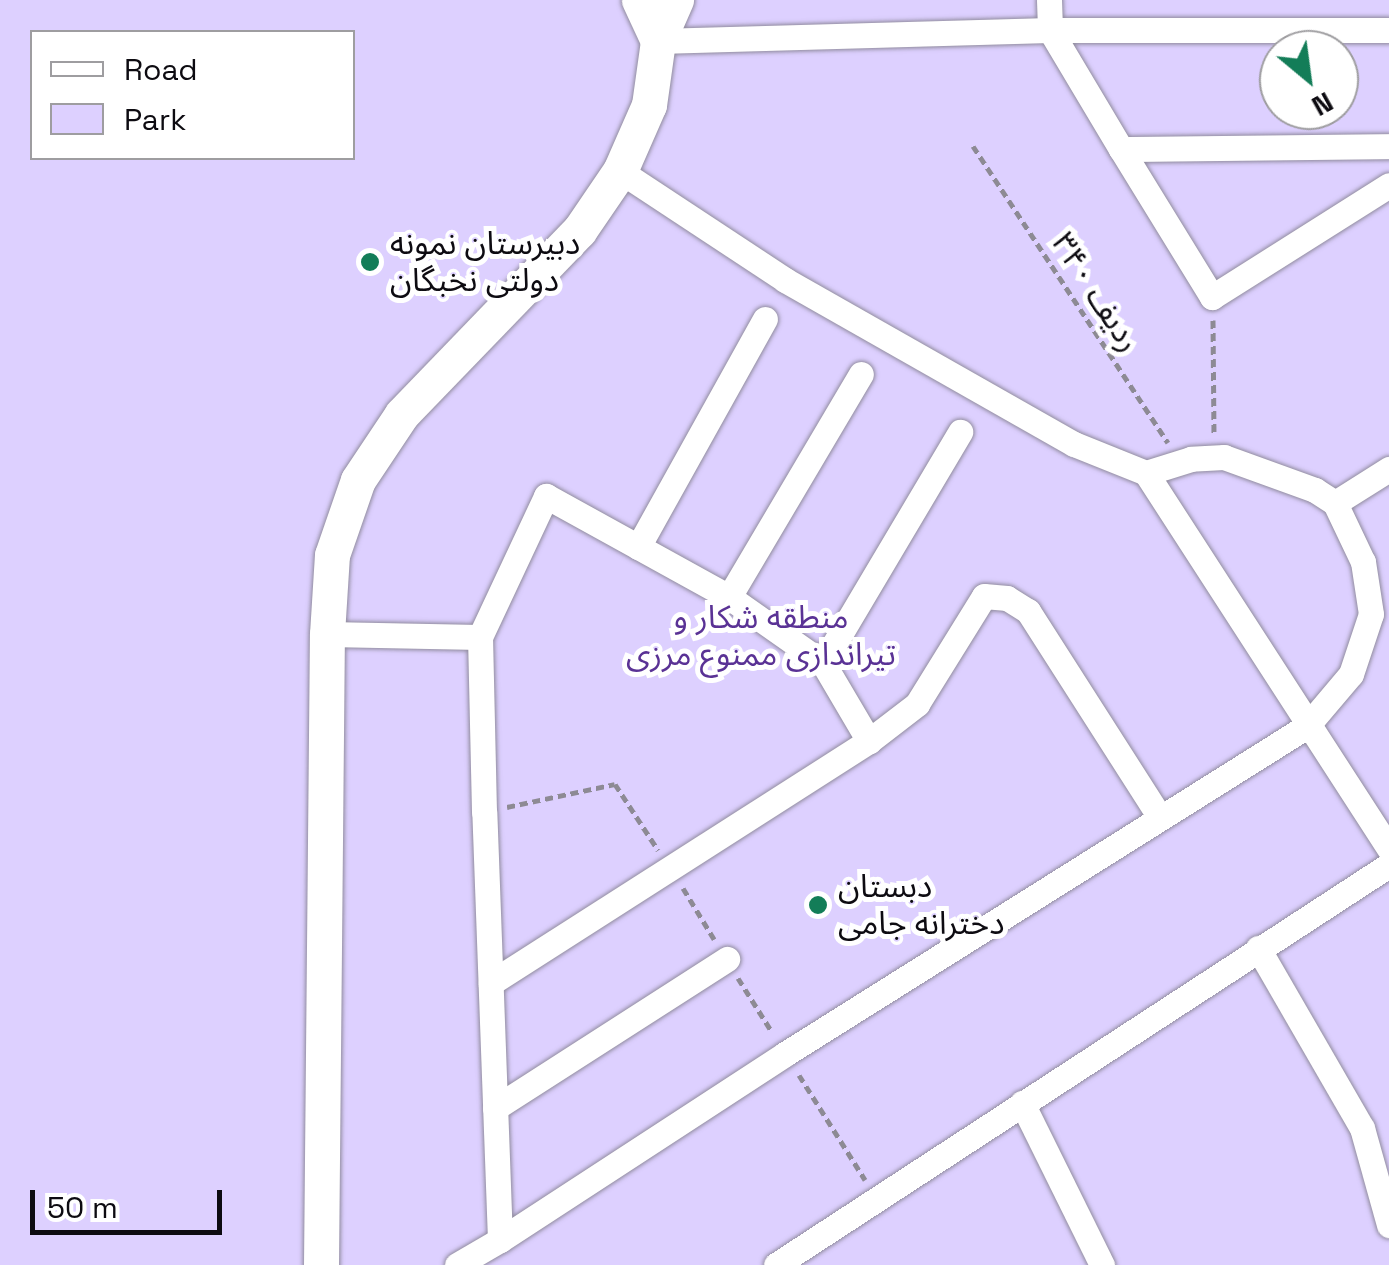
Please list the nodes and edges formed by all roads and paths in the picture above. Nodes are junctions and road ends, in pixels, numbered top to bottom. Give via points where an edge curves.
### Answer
1 (639, 0) edge
2 (676, 0) edge
3 (1049, 0) edge
4 (1050, 30) junction
5 (1389, 30) edge
6 (658, 41) junction
7 (973, 146) dead end
8 (1389, 146) edge
9 (1121, 149) junction
10 (620, 171) junction
11 (1389, 185) edge
12 (1212, 297) junction
13 (765, 319) dead end
14 (861, 374) dead end
15 (960, 432) dead end
16 (1214, 457) junction
17 (1181, 462) junction
18 (1389, 470) edge
19 (1146, 473) junction
20 (1335, 503) junction
21 (638, 546) junction
22 (729, 596) junction
23 (327, 634) junction
24 (480, 637) junction
25 (823, 664) junction
26 (1307, 726) junction
27 (869, 742) junction
28 (1159, 816) junction
29 (1389, 848) edge
30 (1389, 865) edge
31 (1258, 948) junction
32 (726, 959) dead end
33 (492, 984) junction
34 (1022, 1103) junction
35 (496, 1108) junction
36 (1389, 1225) edge
37 (500, 1240) junction
38 (321, 1265) edge
39 (457, 1265) edge
40 (776, 1265) edge
41 (1102, 1265) edge

1 - 6 main road
2 - 6 main road
3 - 4 street
4 - 5 street
4 - 6 street
4 - 9 street
6 - 10 main road via 649,105
7 - 17 path, ردیف ۳۴۰
8 - 9 street
9 - 12 street
10 - 19 street via 785,280 1074,444
10 - 23 main road via 579,231 402,414 358,480 332,555
11 - 12 street
12 - 16 path
13 - 21 street
14 - 22 street
15 - 25 street
16 - 17 street
16 - 20 street via 1315,490
17 - 19 street
18 - 20 street
19 - 26 street
20 - 26 street via 1363,562 1371,614 1351,674
21 - 22 street
21 - 24 street via 546,496
22 - 25 street
23 - 24 street
23 - 38 main road
24 - 33 street
25 - 27 street
26 - 28 street
26 - 29 street
27 - 28 street via 918,704 984,596 1007,598 1028,611
27 - 33 street
28 - 37 street
30 - 31 street
31 - 34 street
31 - 36 street via 1362,1128
32 - 35 street
33 - 35 street
34 - 40 street
34 - 41 street
35 - 37 street
37 - 39 street

